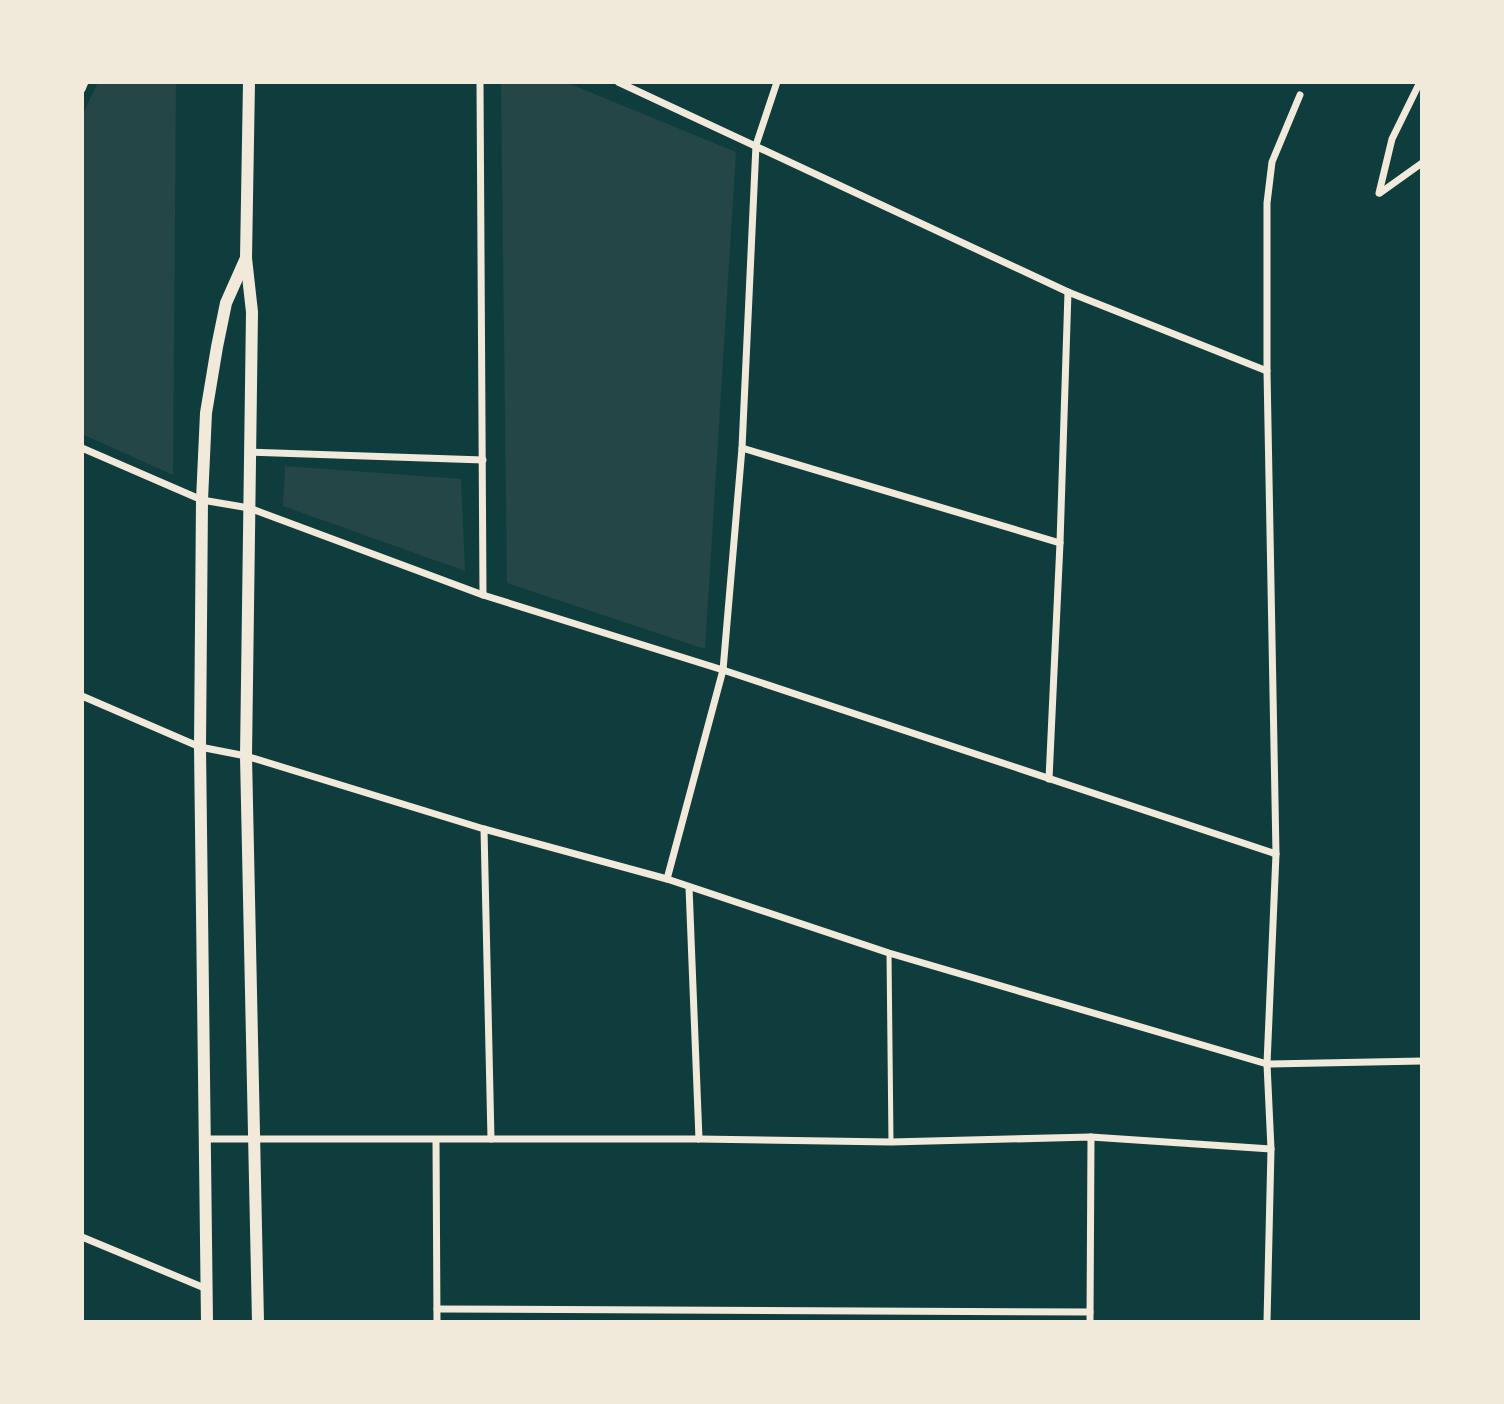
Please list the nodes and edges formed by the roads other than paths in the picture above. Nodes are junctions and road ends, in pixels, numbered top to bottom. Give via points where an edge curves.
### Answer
1 (85, 82) edge
2 (249, 82) edge
3 (480, 82) edge
4 (618, 82) edge
5 (777, 82) edge
6 (1420, 82) edge
7 (82, 89) edge
8 (1300, 95) dead end
9 (756, 145) junction
10 (1422, 163) edge
11 (246, 258) junction
12 (1068, 292) junction
13 (1267, 371) junction
14 (82, 448) edge
15 (742, 448) junction
16 (250, 452) junction
17 (483, 460) junction
18 (202, 500) junction
19 (249, 508) junction
20 (1060, 544) junction
21 (483, 595) junction
22 (723, 670) junction
23 (82, 696) edge
24 (200, 747) junction
25 (246, 756) junction
26 (1049, 779) junction
27 (484, 829) junction
28 (1276, 854) junction
29 (667, 879) junction
30 (690, 887) junction
31 (888, 953) junction
32 (1422, 1062) edge
33 (1267, 1064) junction
34 (1091, 1137) junction
35 (205, 1139) junction
36 (491, 1139) junction
37 (699, 1139) junction
38 (254, 1140) junction
39 (436, 1140) junction
40 (891, 1142) junction
41 (1271, 1149) junction
42 (82, 1237) edge
43 (207, 1289) junction
44 (437, 1308) junction
45 (774, 1311) junction
46 (1090, 1312) junction
47 (207, 1322) edge
48 (258, 1322) edge
49 (437, 1322) edge
50 (774, 1322) edge
51 (1090, 1322) edge
52 (1267, 1322) edge

1 - 7 street
2 - 11 street
3 - 17 street
4 - 9 street
5 - 9 street
6 - 10 street via 1392,139 1380,193
8 - 13 street via 1268,180
9 - 12 street
9 - 15 street
11 - 16 street via 253,312
11 - 18 street via 226,303 217,346 206,413
12 - 13 street
12 - 20 street
13 - 28 street
14 - 18 street
15 - 20 street
15 - 22 street
16 - 17 street
16 - 19 street
17 - 21 street
18 - 19 street
18 - 24 street
19 - 21 street
19 - 25 street
20 - 26 street
21 - 22 street
22 - 26 street
22 - 29 street
23 - 24 street
24 - 25 street
24 - 35 street
25 - 27 street
25 - 38 street
26 - 28 street
27 - 29 street
27 - 36 street
28 - 33 street
29 - 30 street
30 - 31 street
30 - 37 street
31 - 33 street
31 - 40 lane
32 - 33 street
33 - 41 street
34 - 40 street
34 - 41 street
34 - 46 street
35 - 38 street
35 - 43 street
36 - 37 street
36 - 39 street
37 - 40 street
38 - 39 street
38 - 48 street
39 - 44 street
41 - 52 street
42 - 43 street
43 - 47 street
44 - 45 street
44 - 49 street
45 - 46 street
45 - 50 street
46 - 51 street

